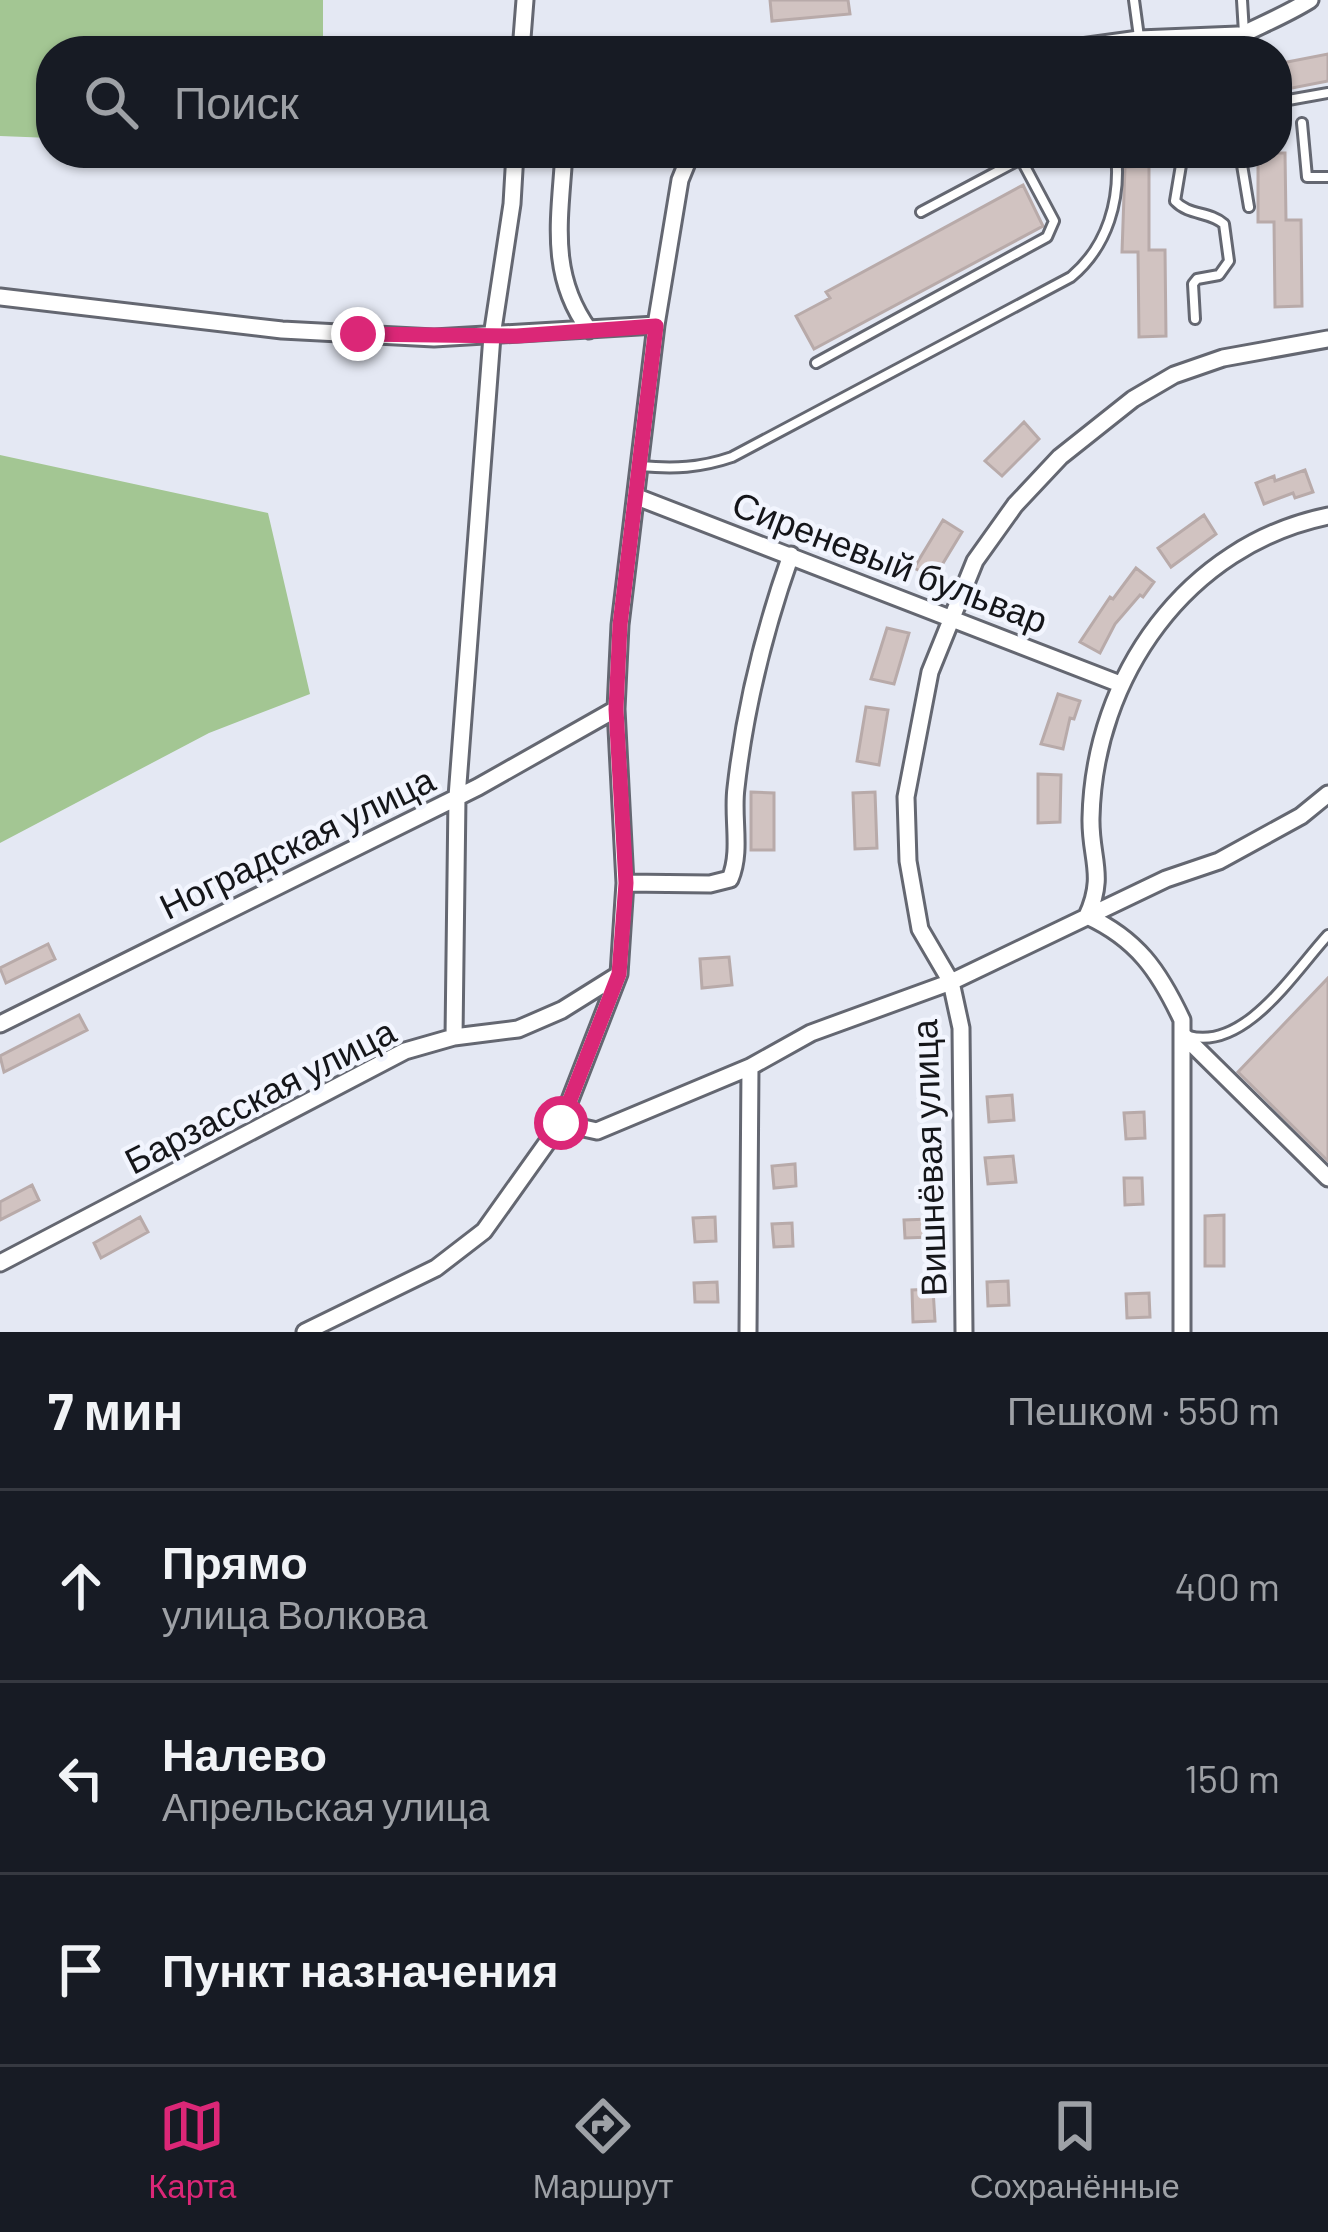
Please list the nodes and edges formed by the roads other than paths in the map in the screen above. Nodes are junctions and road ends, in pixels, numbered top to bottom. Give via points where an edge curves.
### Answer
1 (525, 0) edge
2 (1134, 0) edge
3 (1242, 0) edge
4 (1310, 0) edge
5 (1241, 34) junction
6 (522, 36) edge
7 (1139, 36) edge
8 (1200, 36) edge
9 (1238, 36) edge
10 (1328, 93) edge
11 (1292, 99) edge
12 (1302, 124) dead end
13 (514, 168) edge
14 (562, 168) edge
15 (685, 168) edge
16 (1004, 168) edge
17 (1026, 168) edge
18 (1118, 168) edge
19 (1180, 168) edge
20 (1242, 168) edge
21 (1328, 177) edge
22 (1249, 207) dead end
23 (921, 212) dead end
24 (0, 297) edge
25 (1195, 319) dead end
26 (656, 326) junction
27 (590, 330) junction
28 (492, 336) junction
29 (1328, 339) edge
30 (816, 362) dead end
31 (639, 466) junction
32 (638, 497) junction
33 (1328, 516) edge
34 (791, 555) junction
35 (950, 617) junction
36 (1120, 684) junction
37 (616, 709) junction
38 (1328, 794) edge
39 (457, 797) junction
40 (626, 883) junction
41 (1087, 916) junction
42 (1328, 935) edge
43 (619, 974) junction
44 (951, 982) junction
45 (0, 1024) edge
46 (1182, 1034) junction
47 (454, 1037) junction
48 (750, 1067) junction
49 (561, 1123) junction
50 (1328, 1178) edge
51 (0, 1263) edge
52 (305, 1332) edge
53 (748, 1332) edge
54 (964, 1332) edge
55 (1182, 1332) edge

1 - 6 street
2 - 7 lane
3 - 5 lane
4 - 5 street
5 - 8 street
5 - 9 street
10 - 11 lane
12 - 21 lane via 1306,177
13 - 28 street
14 - 27 street via 561,266
15 - 26 street
16 - 23 lane
17 - 30 lane via 1054,221 1047,237
18 - 31 lane via 1115,210 1071,277 732,457 677,470
19 - 25 lane via 1175,201 1224,224 1228,261 1219,275 1193,284
20 - 22 lane
24 - 28 street via 283,330
26 - 27 street
26 - 31 street
27 - 28 street
28 - 39 street
29 - 35 street via 1223,358 1133,399 1060,457 1015,506 975,561
31 - 32 street
32 - 34 street, Сиреневый бульвар
32 - 37 street
33 - 36 street via 1257,538 1209,571 1143,644
34 - 35 street, Сиреневый бульвар
34 - 40 street via 754,672 730,879
35 - 36 street, Сиреневый бульвар
35 - 44 street via 930,672 906,797 920,929
36 - 41 street via 1096,779 1091,821 1099,871
37 - 39 street, Ноградская улица
37 - 40 street
38 - 41 street via 1220,861
39 - 45 street, Ноградская улица
39 - 47 street
40 - 43 street
41 - 44 street
41 - 46 street via 1130,939 1167,988
42 - 46 lane via 1226,1037
43 - 47 street, Барзасская улица via 518,1029
43 - 49 street
44 - 48 street via 812,1033
44 - 54 street, Вишнёвая улица via 961,1028
46 - 50 street
46 - 55 street
47 - 51 street, Барзасская улица via 405,1052
48 - 49 street via 597,1131
48 - 53 street
49 - 52 street via 484,1231 436,1268

